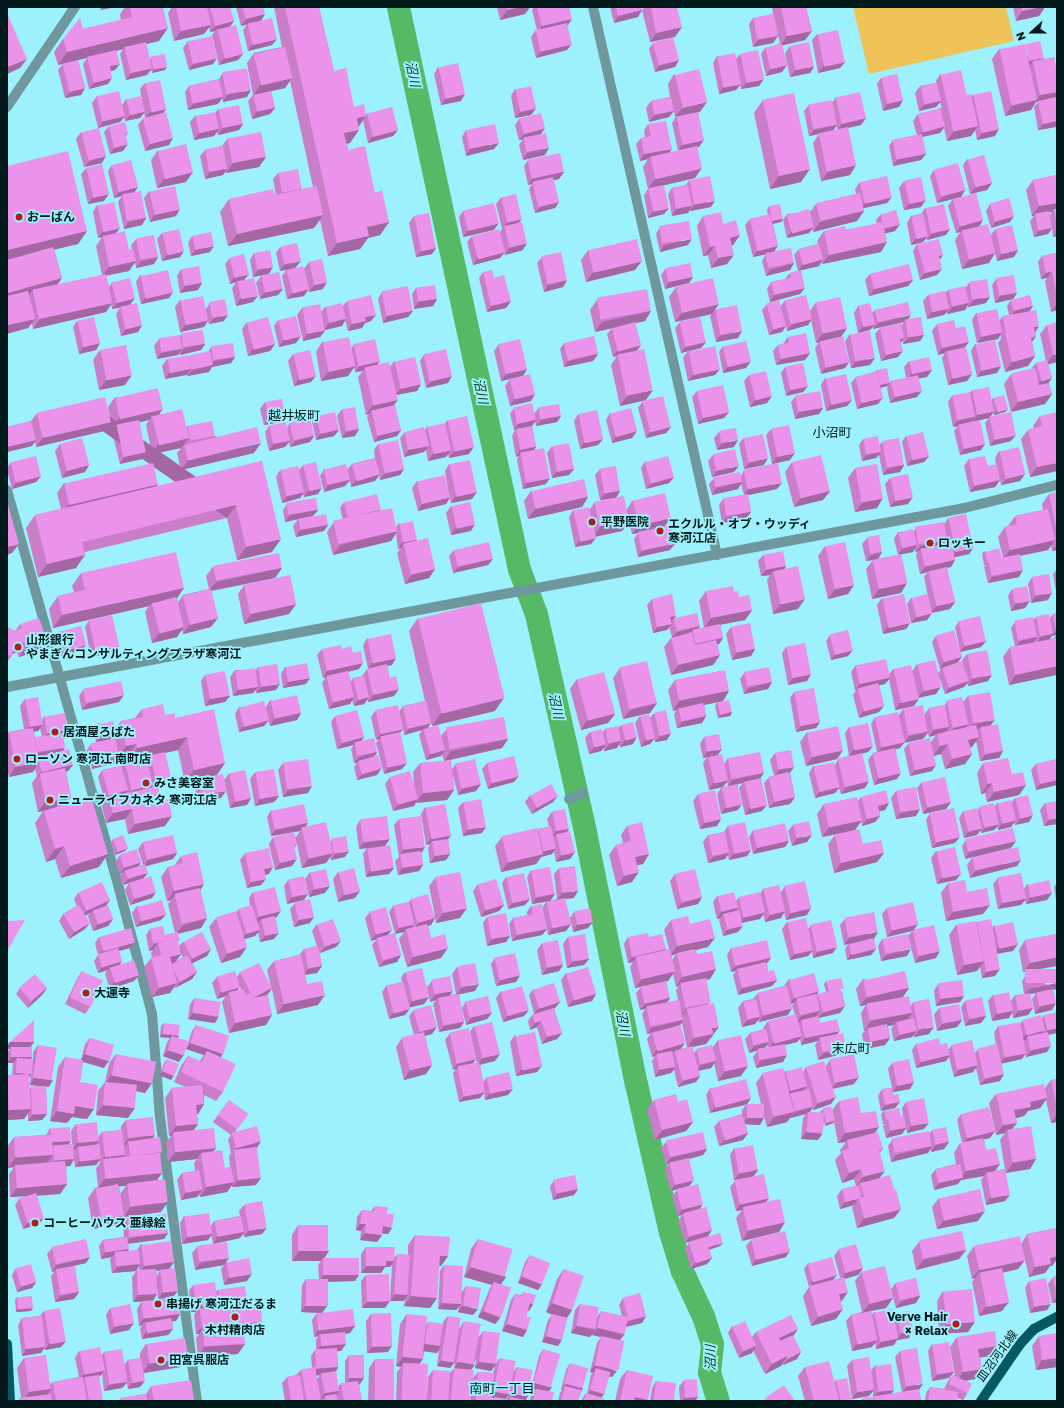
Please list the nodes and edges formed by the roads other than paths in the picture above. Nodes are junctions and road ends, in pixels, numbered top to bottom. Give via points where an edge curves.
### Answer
1 (75, 7) edge
2 (593, 7) edge
3 (7, 107) edge
4 (1057, 485) edge
5 (7, 490) edge
6 (717, 555) junction
7 (59, 676) junction
8 (7, 687) edge
9 (583, 793) dead end
10 (569, 799) dead end
11 (1057, 1317) edge
12 (7, 1344) edge
13 (10, 1401) edge
14 (197, 1401) edge
15 (981, 1401) edge

1 - 3 street
2 - 6 street
4 - 6 street via 964,508
5 - 7 street
6 - 7 street
7 - 8 street
7 - 14 street via 152,1014 160,1117
9 - 10 street
11 - 15 main road, 皿沼河北線 via 1034,1328
12 - 13 main road

